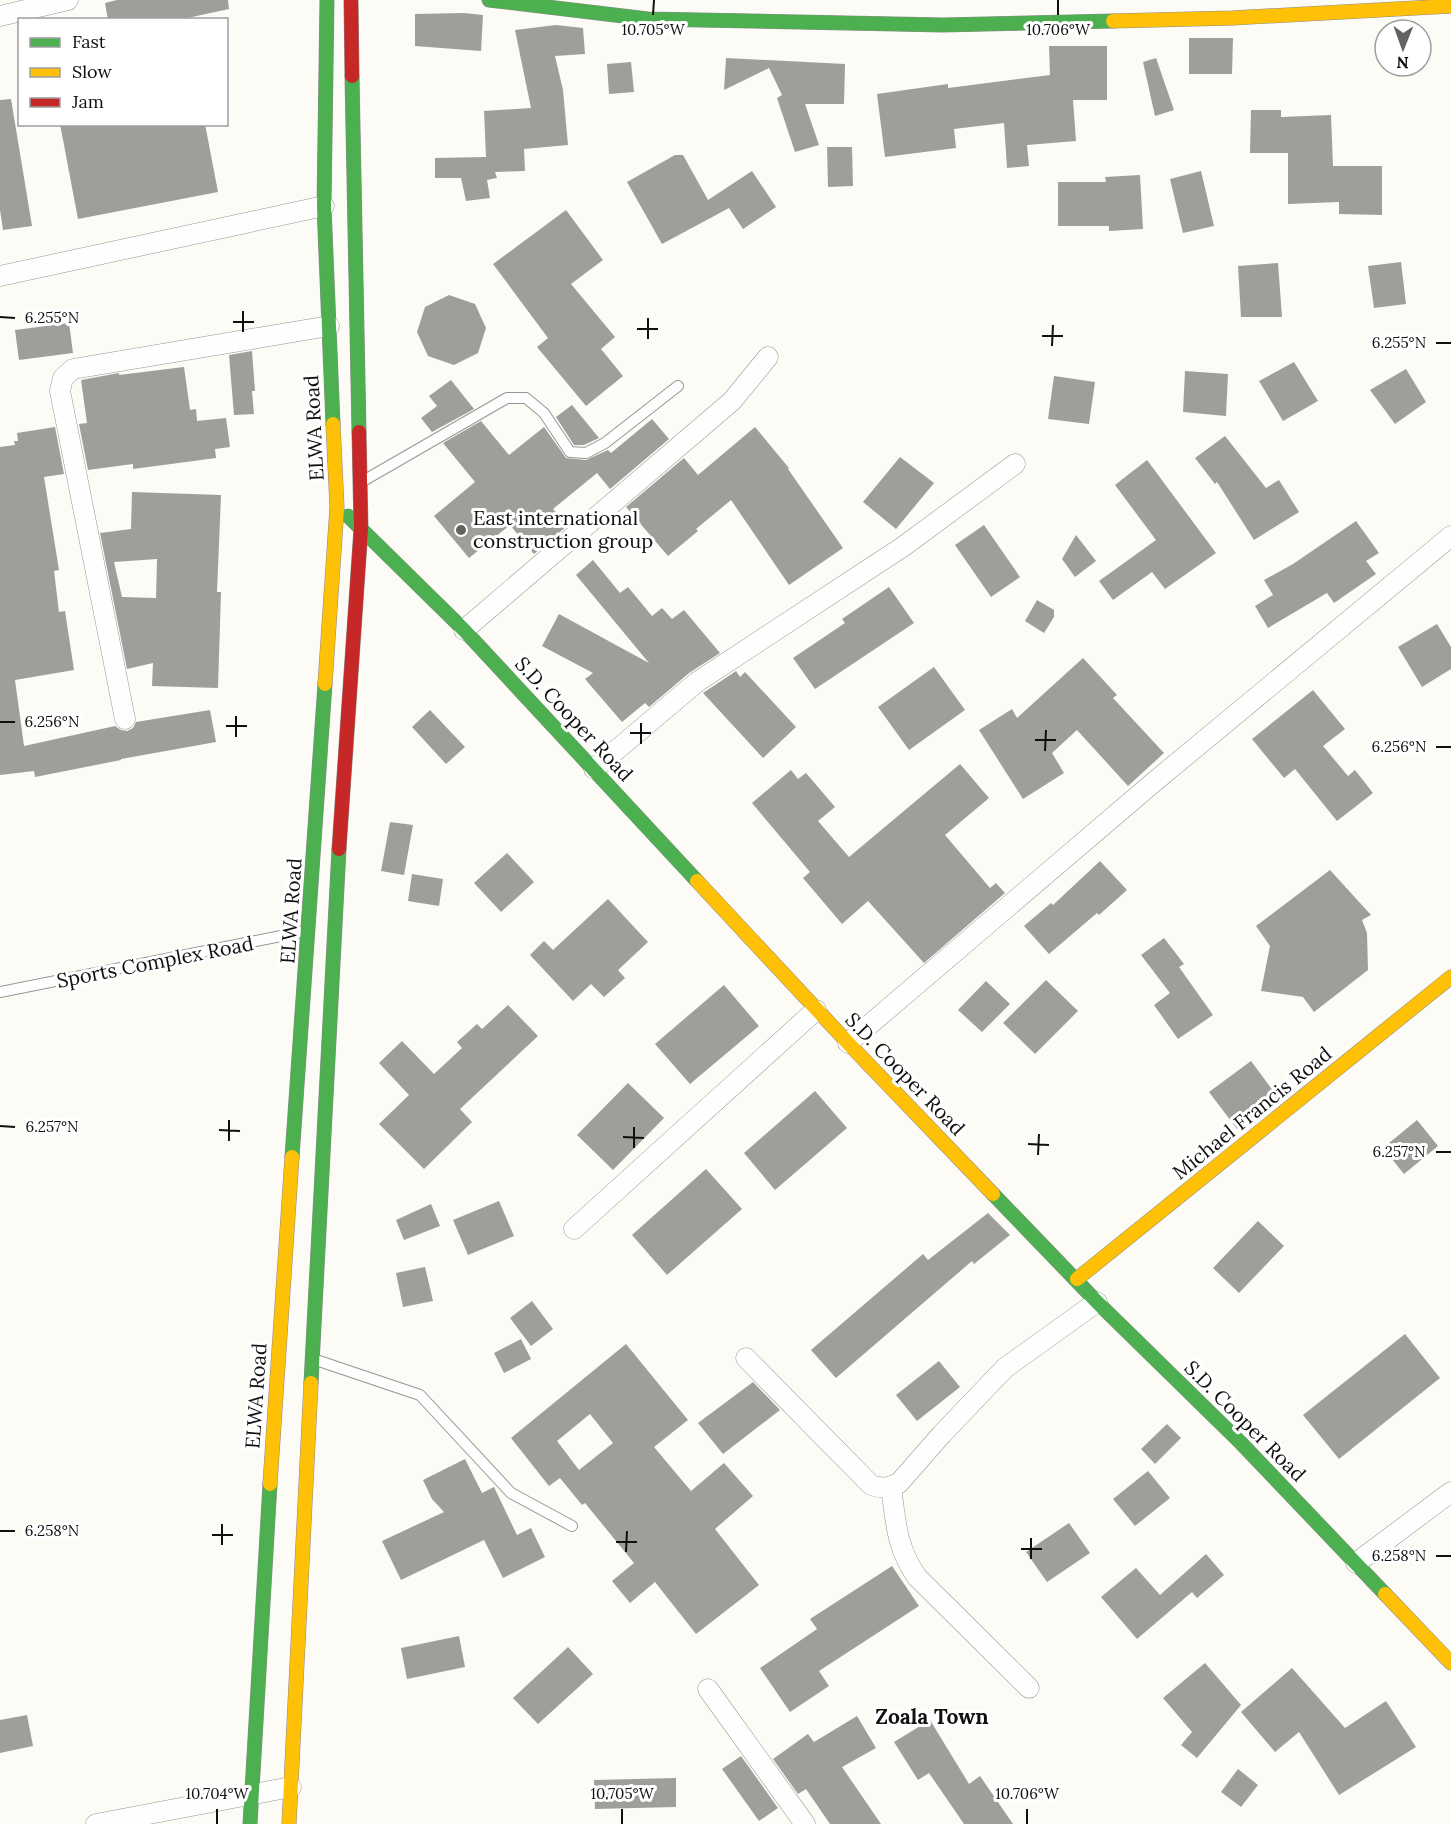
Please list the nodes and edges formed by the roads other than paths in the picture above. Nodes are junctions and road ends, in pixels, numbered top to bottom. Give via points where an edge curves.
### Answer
1 (68, 0) edge
2 (327, 0) edge
3 (351, 0) edge
4 (489, 0) edge
5 (1451, 6) edge
6 (0, 16) edge
7 (324, 206) junction
8 (0, 276) edge
9 (329, 326) junction
10 (768, 357) dead end
11 (678, 386) dead end
12 (1015, 464) dead end
13 (360, 483) junction
14 (337, 507) junction
15 (361, 528) junction
16 (1451, 536) edge
17 (464, 630) junction
18 (124, 719) dead end
19 (594, 769) junction
20 (309, 931) junction
21 (1451, 977) edge
22 (0, 992) edge
23 (816, 1010) junction
24 (848, 1043) junction
25 (574, 1229) dead end
26 (1077, 1279) junction
27 (1097, 1302) junction
28 (746, 1358) dead end
29 (314, 1359) junction
30 (891, 1487) junction
31 (1451, 1492) edge
32 (572, 1526) dead end
33 (1356, 1563) junction
34 (1451, 1664) edge
35 (1029, 1688) dead end
36 (708, 1689) dead end
37 (291, 1787) junction
38 (251, 1793) junction
39 (96, 1824) edge
40 (250, 1824) edge
41 (290, 1824) edge
42 (805, 1824) edge

1 - 6 street
2 - 7 main road, ELWA Road
3 - 13 main road
4 - 5 main road via 648,19 943,24 1233,18
7 - 8 street
7 - 9 main road, ELWA Road
9 - 14 main road, ELWA Road
9 - 18 street via 73,369 63,378 60,391
10 - 17 street via 732,401
11 - 13 lane via 605,443 586,453 570,452 544,413 526,398 507,398
12 - 19 street via 904,546 697,682
13 - 15 main road
14 - 15 main road, S.D. Cooper Road
14 - 20 main road, ELWA Road
15 - 17 main road, S.D. Cooper Road
15 - 29 main road via 334,928
16 - 24 street
17 - 19 main road, S.D. Cooper Road
19 - 23 main road, S.D. Cooper Road
20 - 22 lane, Sports Complex Road
20 - 38 main road, ELWA Road
21 - 26 main road, Michael Francis Road
23 - 24 main road, S.D. Cooper Road
23 - 25 street
24 - 26 main road, S.D. Cooper Road
26 - 27 main road, S.D. Cooper Road
27 - 30 street via 1005,1368 899,1483
27 - 33 main road, S.D. Cooper Road
28 - 30 street via 871,1485
29 - 32 lane via 420,1395 511,1492
29 - 37 main road
30 - 35 street via 898,1539 906,1561 917,1577
31 - 33 street
33 - 34 main road, S.D. Cooper Road
36 - 42 street
37 - 38 street
37 - 41 main road
38 - 39 street
38 - 40 main road, ELWA Road

